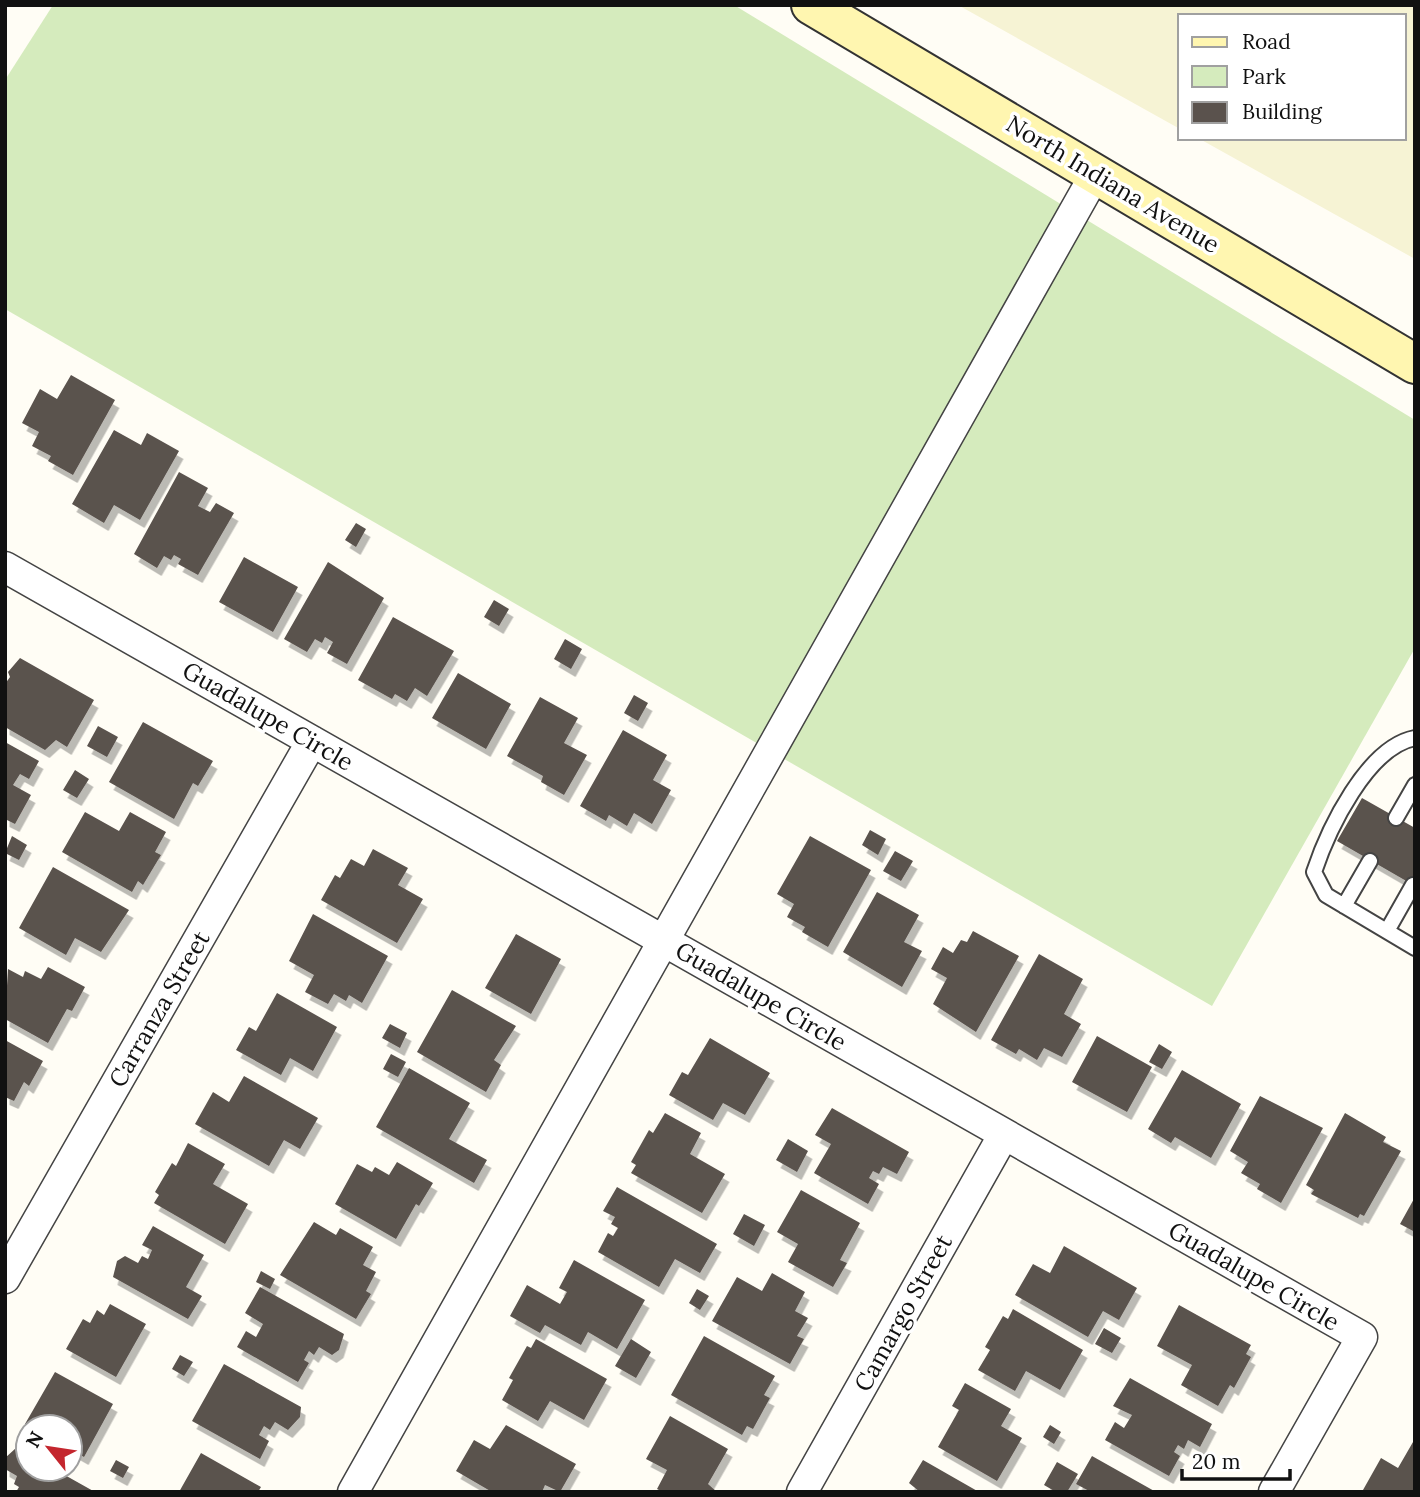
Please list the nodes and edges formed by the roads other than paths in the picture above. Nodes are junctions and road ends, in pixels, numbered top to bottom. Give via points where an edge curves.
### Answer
1 (811, 5) edge
2 (1096, 173) junction
3 (1415, 364) edge
4 (5, 567) edge
5 (1415, 738) edge
6 (312, 741) junction
7 (1415, 785) edge
8 (1396, 818) dead end
9 (1370, 861) dead end
10 (1413, 885) edge
11 (1344, 906) junction
12 (1387, 931) junction
13 (663, 940) junction
14 (1415, 948) edge
15 (1004, 1133) junction
16 (5, 1278) edge
17 (353, 1492) edge
18 (802, 1492) edge
19 (1274, 1492) edge

1 - 2 main road, North Indiana Avenue
2 - 3 main road, North Indiana Avenue
2 - 13 street
4 - 6 street, Guadalupe Circle
5 - 11 lane via 1401,741 1361,778 1324,844 1314,872 1326,895
6 - 13 street, Guadalupe Circle
6 - 16 street, Carranza Street
7 - 8 lane
9 - 11 lane
10 - 12 lane
11 - 12 lane
12 - 14 lane
13 - 15 street, Guadalupe Circle
13 - 17 street
15 - 18 street, Camargo Street
15 - 19 street, Guadalupe Circle via 1362,1337

